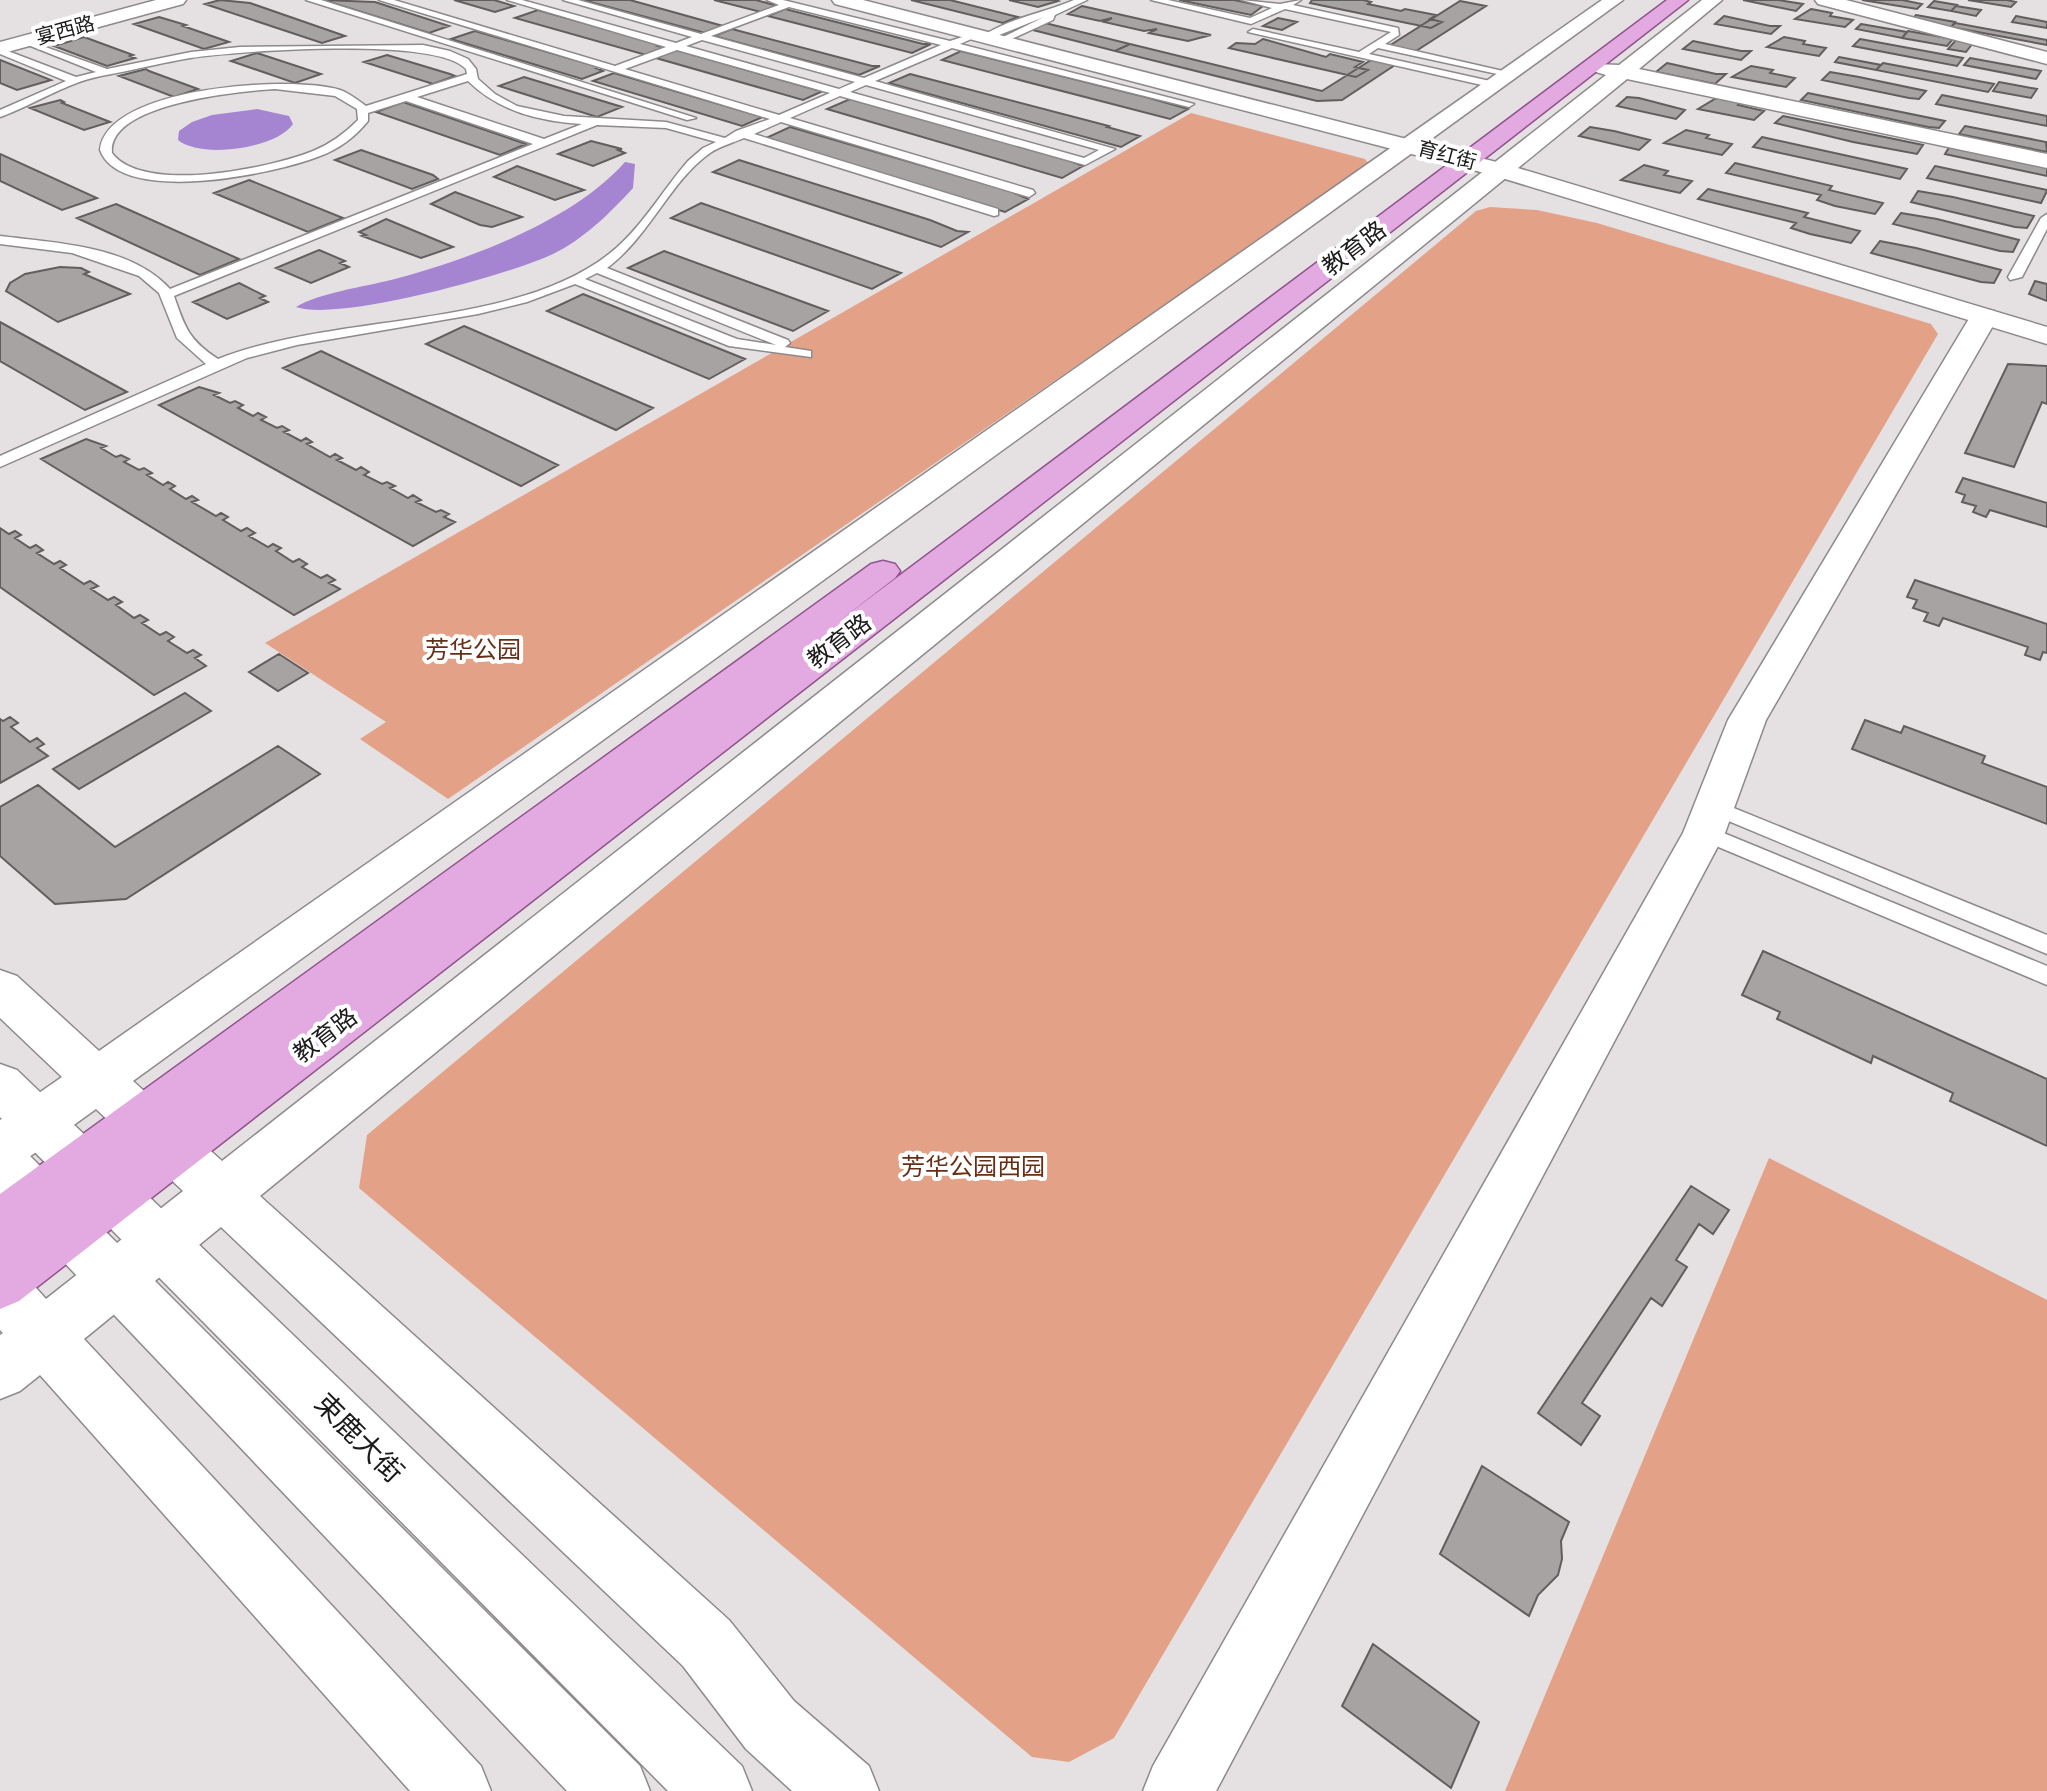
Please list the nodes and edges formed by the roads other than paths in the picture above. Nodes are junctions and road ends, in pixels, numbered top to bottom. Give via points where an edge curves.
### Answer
1 (177, 0) edge
2 (311, 0) edge
3 (384, 0) edge
4 (512, 0) edge
5 (544, 0) edge
6 (568, 0) edge
7 (772, 0) edge
8 (841, 0) edge
9 (1082, 0) edge
10 (1156, 0) edge
11 (1247, 0) edge
12 (1296, 0) edge
13 (1614, 0) edge
14 (1653, 0) edge
15 (1679, 0) edge
16 (1713, 0) edge
17 (1824, 0) edge
18 (789, 4) junction
19 (529, 5) junction
20 (1283, 7) junction
21 (505, 13) dead end
22 (492, 17) dead end
23 (467, 25) junction
24 (1253, 32) dead end
25 (430, 37) junction
26 (702, 37) junction
27 (987, 37) junction
28 (26, 41) junction
29 (950, 45) junction
30 (1377, 45) junction
31 (676, 46) junction
32 (398, 48) junction
33 (0, 50) edge
34 (1360, 55) junction
35 (2047, 58) edge
36 (615, 69) junction
37 (1608, 69) junction
38 (108, 73) junction
39 (473, 76) junction
40 (1503, 79) junction
41 (76, 81) junction
42 (864, 82) junction
43 (578, 83) junction
44 (839, 93) junction
45 (405, 97) junction
46 (1189, 104) dead end
47 (363, 111) junction
48 (0, 114) edge
49 (779, 118) junction
50 (594, 123) junction
51 (743, 134) junction
52 (726, 142) junction
53 (546, 144) junction
54 (1456, 158) junction
55 (2047, 161) edge
56 (1029, 193) dead end
57 (994, 212) dead end
58 (2047, 218) edge
59 (0, 240) edge
60 (596, 268) junction
61 (2015, 277) dead end
62 (573, 279) junction
63 (166, 295) junction
64 (1984, 317) junction
65 (2047, 336) edge
66 (217, 365) junction
67 (0, 462) edge
68 (1709, 820) junction
69 (2047, 945) edge
70 (2047, 976) edge
71 (0, 989) edge
72 (98, 1079) junction
73 (158, 1135) junction
74 (37, 1170) edge
75 (221, 1193) junction
76 (138, 1260) junction
77 (0, 1283) edge
78 (0, 1289) edge
79 (22, 1354) edge
80 (456, 1791) edge
81 (615, 1791) edge
82 (717, 1791) edge
83 (844, 1791) edge
84 (1178, 1791) edge

1 - 28 street, 宴西路
2 - 25 lane
3 - 23 lane
4 - 19 lane
5 - 19 lane
6 - 26 lane
7 - 18 lane
8 - 27 street, 育红街
9 - 27 lane via 1050,18
10 - 20 lane via 1251,21
11 - 20 lane
12 - 20 lane
13 - 40 street
14 - 54 main road, 教育路
15 - 37 main road
16 - 37 street
17 - 35 street
18 - 26 lane
18 - 29 lane
19 - 21 lane
19 - 31 lane
20 - 30 lane via 1395,30
22 - 23 lane
23 - 25 lane
23 - 36 lane
24 - 34 lane
25 - 32 lane
25 - 43 lane
26 - 31 lane
26 - 42 lane
27 - 29 lane
27 - 54 street, 育红街
28 - 33 street, 宴西路
28 - 38 lane
29 - 42 lane
29 - 46 lane
30 - 34 lane
30 - 40 lane
31 - 36 lane
31 - 44 lane
32 - 38 lane via 258,46
32 - 39 lane via 453,55 469,65
33 - 41 lane
34 - 40 lane
36 - 43 lane
36 - 49 lane
37 - 54 street
37 - 55 street
38 - 41 lane
39 - 45 lane
39 - 50 lane via 484,93 511,106
40 - 54 street
41 - 48 lane
42 - 44 lane
42 - 44 lane via 1109,149 1085,162
43 - 51 lane
44 - 49 lane
45 - 47 lane
45 - 53 lane
47 - 47 lane via 359,128 341,143 302,160 252,172 152,175 124,168 106,151 110,137 135,117 217,92 310,88 349,97
49 - 51 lane
49 - 56 lane
50 - 52 lane via 671,126
50 - 53 lane
51 - 52 lane
51 - 57 lane
52 - 60 lane via 698,157 618,254
53 - 63 lane
54 - 64 street, 育红街
54 - 72 street
54 - 73 main road, 教育路
54 - 75 street
58 - 61 lane
59 - 63 lane via 45,244 121,264 155,281
60 - 62 lane
60 - 62 lane via 806,354 734,343
62 - 66 lane via 502,302 256,351
63 - 66 lane via 184,338
64 - 65 street, 育红街
64 - 68 street via 1747,720
66 - 67 lane
68 - 69 lane
68 - 70 lane
68 - 84 street
71 - 72 street
72 - 73 street
72 - 74 street
73 - 74 main road, 教育路
73 - 75 street
74 - 76 street, 束鹿大街
74 - 77 main road, 教育路
75 - 76 street
75 - 83 street via 706,1643 770,1725
76 - 79 street
76 - 81 street, 束鹿大街
76 - 82 street, 束鹿大街
78 - 79 street
79 - 80 street

